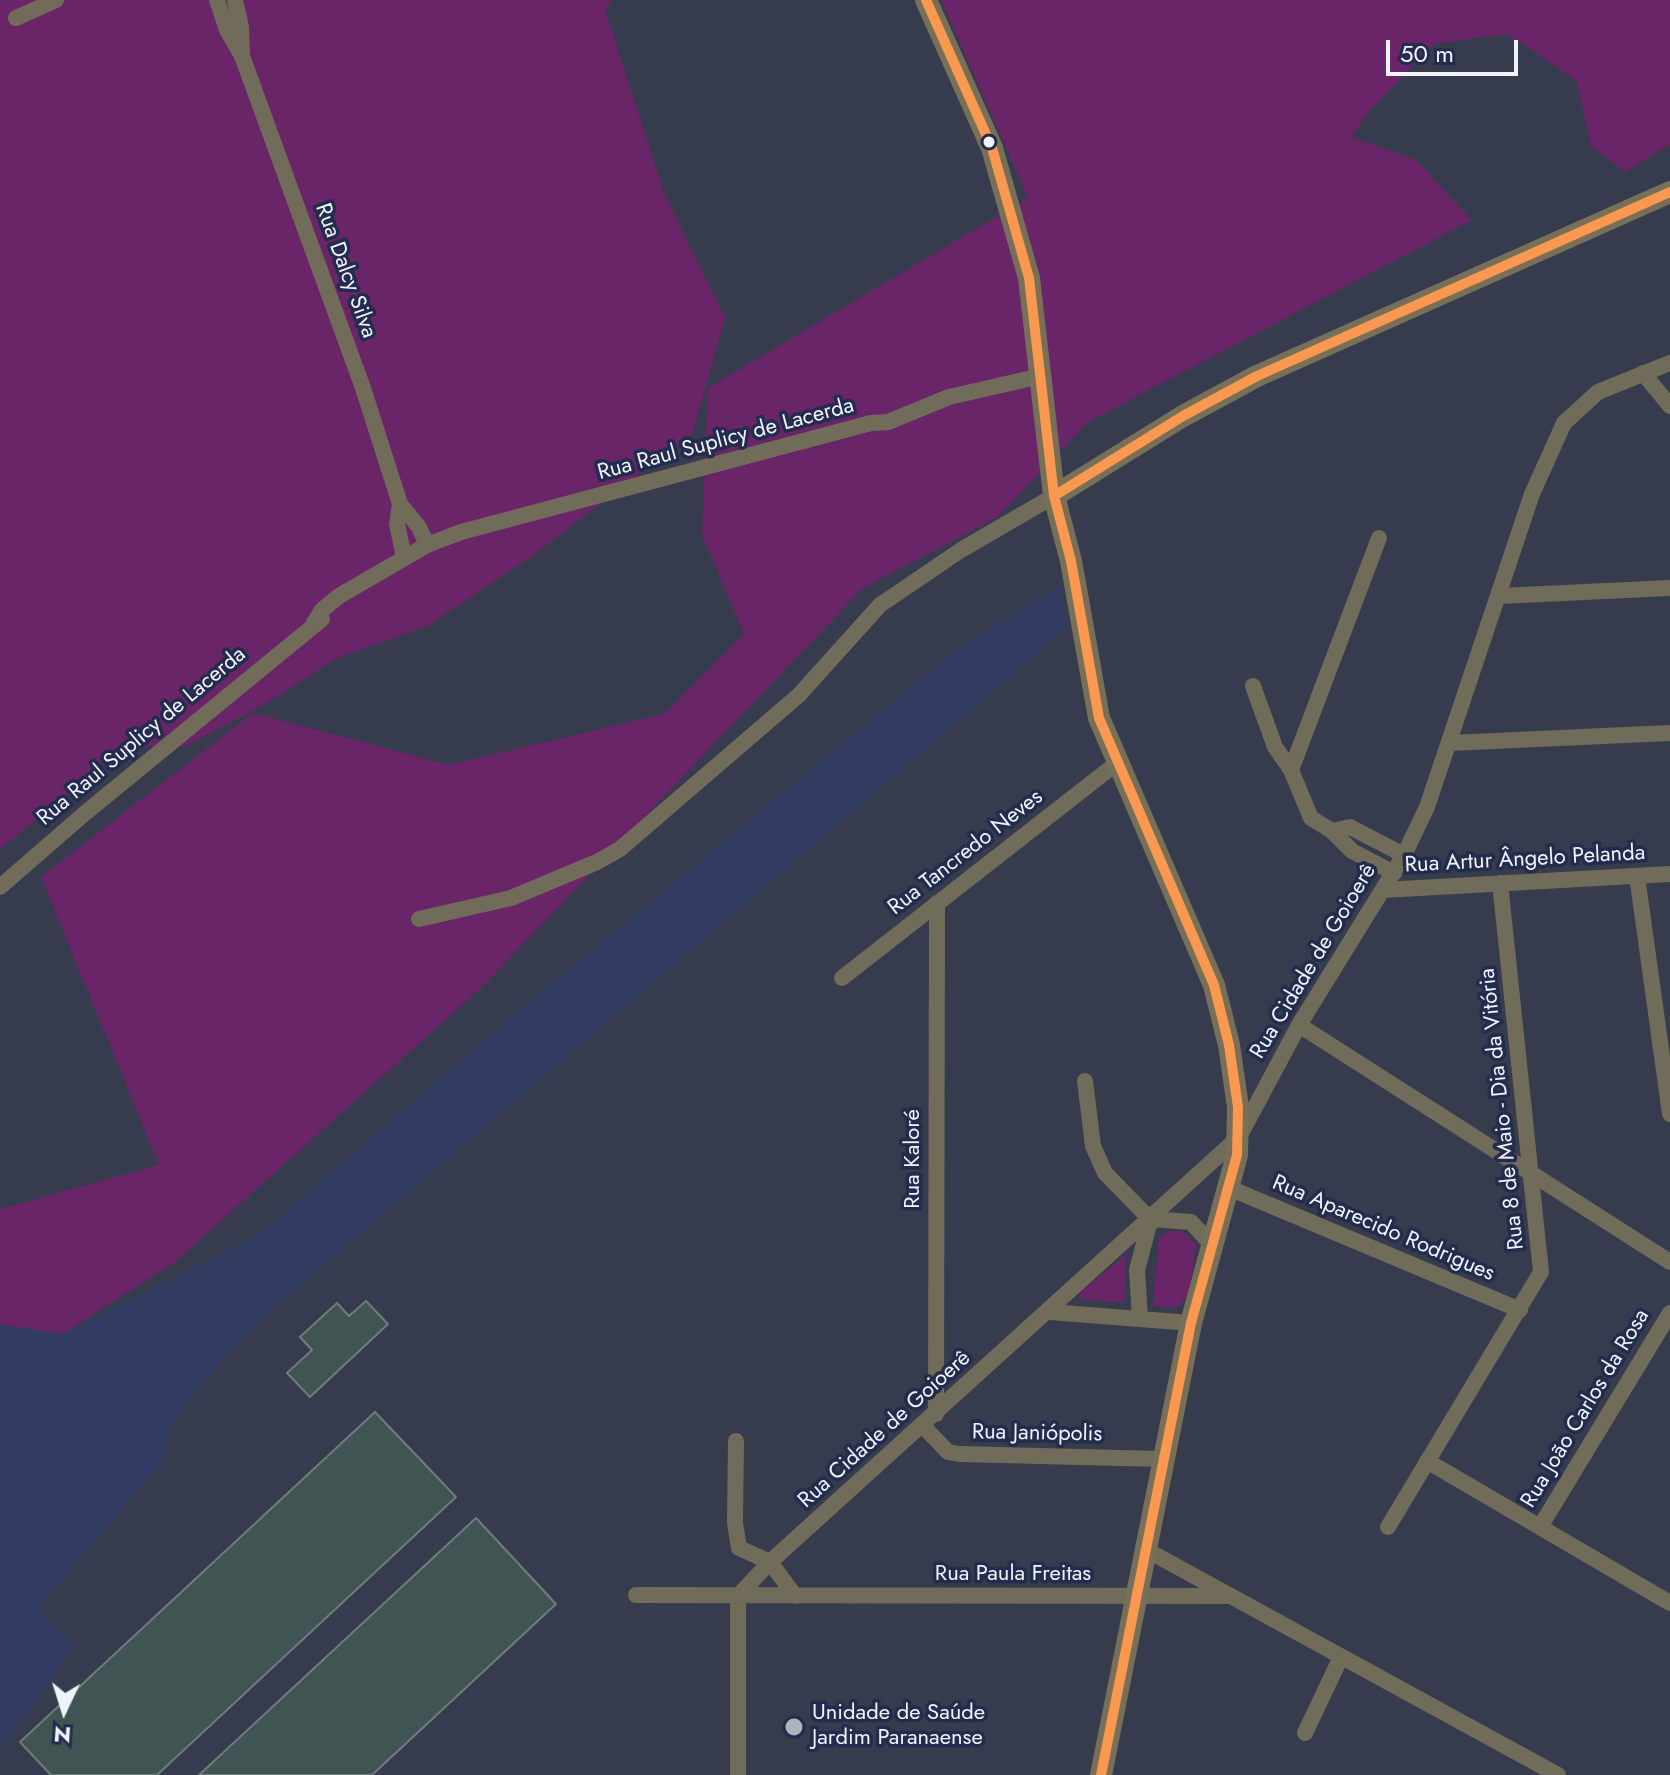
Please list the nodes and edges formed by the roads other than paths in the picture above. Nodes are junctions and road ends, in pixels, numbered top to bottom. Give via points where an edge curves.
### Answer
1 (56, 0) edge
2 (217, 0) edge
3 (235, 0) edge
4 (926, 0) edge
5 (16, 18) dead end
6 (242, 56) junction
7 (1670, 192) edge
8 (1670, 363) edge
9 (1643, 373) junction
10 (1041, 376) junction
11 (1670, 406) edge
12 (1054, 496) junction
13 (400, 504) junction
14 (1379, 538) dead end
15 (427, 545) junction
16 (404, 557) junction
17 (1670, 588) edge
18 (1500, 596) junction
19 (1253, 686) dead end
20 (1670, 733) edge
21 (1450, 743) junction
22 (1117, 763) junction
23 (1291, 770) junction
24 (1332, 831) junction
25 (1404, 855) junction
26 (1394, 873) junction
27 (1670, 874) edge
28 (1637, 876) junction
29 (1500, 883) junction
30 (0, 887) edge
31 (1383, 890) junction
32 (937, 903) junction
33 (419, 919) dead end
34 (842, 978) dead end
35 (1299, 1025) junction
36 (1085, 1081) dead end
37 (1670, 1114) edge
38 (1239, 1137) junction
39 (1532, 1174) junction
40 (1229, 1188) junction
41 (1150, 1219) junction
42 (1212, 1245) junction
43 (1670, 1262) edge
44 (1520, 1310) junction
45 (1050, 1312) junction
46 (1670, 1313) edge
47 (1140, 1319) junction
48 (1191, 1323) junction
49 (936, 1414) junction
50 (923, 1426) junction
51 (736, 1441) dead end
52 (1161, 1459) junction
53 (1427, 1461) junction
54 (1388, 1527) dead end
55 (1540, 1527) junction
56 (1143, 1548) junction
57 (770, 1562) junction
58 (636, 1595) dead end
59 (738, 1596) junction
60 (795, 1596) junction
61 (1230, 1596) junction
62 (1133, 1598) junction
63 (1670, 1603) edge
64 (1341, 1657) junction
65 (1305, 1733) dead end
66 (738, 1775) edge
67 (1101, 1775) edge
68 (1558, 1775) edge

1 - 5 street
2 - 6 street, Rua Dalcy Silva
3 - 6 street, Rua Dalcy Silva
4 - 10 main road via 977,109 1005,186 1029,278
6 - 13 street, Rua Dalcy Silva via 345,335
7 - 12 main road via 1291,359 1183,416
8 - 9 street, Rua Cidade de Goioerê
9 - 11 street
9 - 18 street, Rua Cidade de Goioerê via 1584,400 1564,423 1542,467
10 - 12 main road
10 - 15 street, Rua Raul Suplicy de Lacerda via 986,389 954,406 887,412 871,423 501,524 474,540
12 - 22 main road via 1099,718
12 - 33 street via 880,605 799,695 620,849 511,898
13 - 15 street, Rua Dalcy Silva
13 - 16 street, Rua Dalcy Silva via 397,524
14 - 23 street
15 - 16 street, Rua Raul Suplicy de Lacerda
16 - 30 street, Rua Raul Suplicy de Lacerda via 359,586
17 - 18 street
18 - 21 street, Rua Cidade de Goioerê
19 - 23 street via 1275,747
20 - 21 street
21 - 25 street, Rua Cidade de Goioerê
22 - 32 street, Rua Tancredo Neves
22 - 38 main road via 1214,985 1231,1055
23 - 24 street via 1311,818
24 - 25 street via 1350,827
24 - 26 street via 1352,851
25 - 26 street, Rua Cidade de Goioerê
26 - 31 street, Rua Cidade de Goioerê
27 - 28 street, Rua Artur Ângelo Pelanda
28 - 29 street, Rua Artur Ângelo Pelanda
28 - 37 street
29 - 31 street, Rua Artur Ângelo Pelanda
29 - 39 street, Rua 8 de Maio - Dia da Vitória
31 - 35 street, Rua Cidade de Goioerê
32 - 34 street, Rua Tancredo Neves
32 - 49 street, Rua Kaloré
35 - 38 street, Rua Cidade de Goioerê
35 - 39 street
36 - 41 street via 1097,1161
38 - 40 main road
38 - 41 street, Rua Cidade de Goioerê
39 - 43 street
39 - 44 street, Rua 8 de Maio - Dia da Vitória via 1542,1261 1538,1281
40 - 42 main road
40 - 44 street, Rua Aparecido Rodrigues
41 - 42 street via 1191,1222
41 - 45 street, Rua Cidade de Goioerê
41 - 47 street via 1137,1270
42 - 48 main road
44 - 53 street, Rua 8 de Maio - Dia da Vitória
45 - 47 street
45 - 49 street, Rua Cidade de Goioerê
46 - 55 street, Rua João Carlos da Rosa
47 - 48 street
48 - 52 main road
49 - 50 street, Rua Cidade de Goioerê
50 - 52 street, Rua Janiópolis via 948,1452 959,1454
50 - 57 street, Rua Cidade de Goioerê
51 - 57 street via 736,1538 747,1554
52 - 56 main road
53 - 54 street, Rua 8 de Maio - Dia da Vitória
53 - 55 street
55 - 63 street
56 - 61 street, Rua Paula Freitas
56 - 62 main road
57 - 59 street, Rua Cidade de Goioerê
57 - 60 street
58 - 59 street, Rua Paula Freitas
59 - 60 street, Rua Paula Freitas
59 - 66 street
60 - 62 street, Rua Paula Freitas
61 - 62 street, Rua Paula Freitas
61 - 64 street, Rua Paula Freitas
62 - 67 main road
64 - 65 street
64 - 68 street, Rua Paula Freitas

